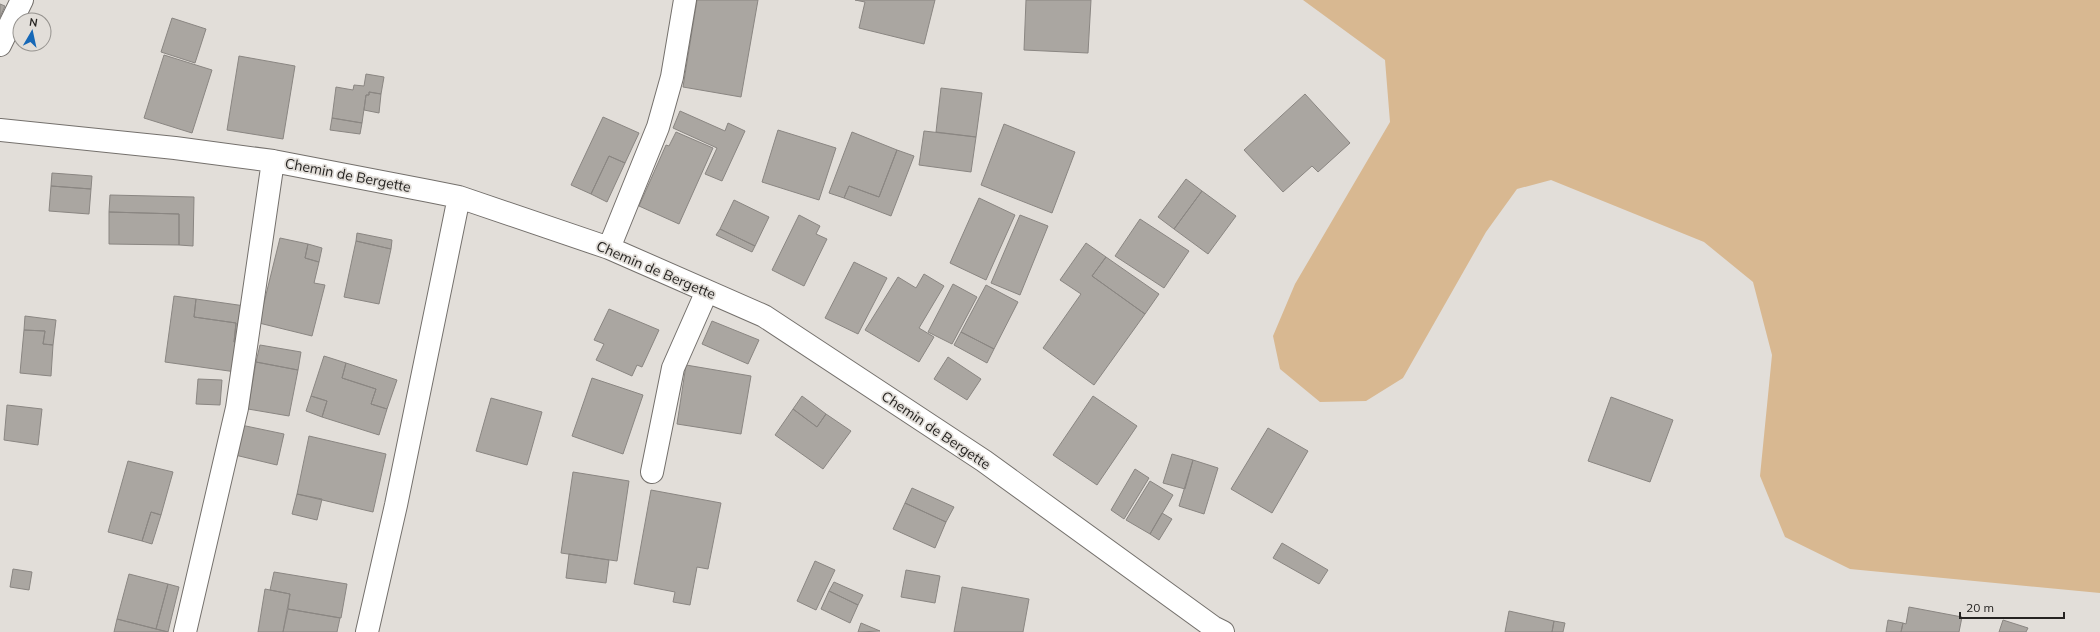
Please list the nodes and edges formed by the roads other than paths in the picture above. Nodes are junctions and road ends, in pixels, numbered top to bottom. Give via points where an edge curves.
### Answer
1 (22, 0) edge
2 (685, 0) edge
3 (0, 45) edge
4 (0, 130) edge
5 (273, 161) junction
6 (460, 197) junction
7 (609, 248) junction
8 (707, 291) junction
9 (652, 472) dead end
10 (185, 632) edge
11 (367, 632) edge
12 (1223, 632) edge

1 - 3 street
2 - 7 street via 672,77 658,126
4 - 5 street, Chemin de Bergette
5 - 6 street, Chemin de Bergette
5 - 10 street via 237,408
6 - 7 street, Chemin de Bergette
6 - 11 street
7 - 8 street, Chemin de Bergette
8 - 9 street via 673,368
8 - 12 street, Chemin de Bergette via 764,316 984,461

